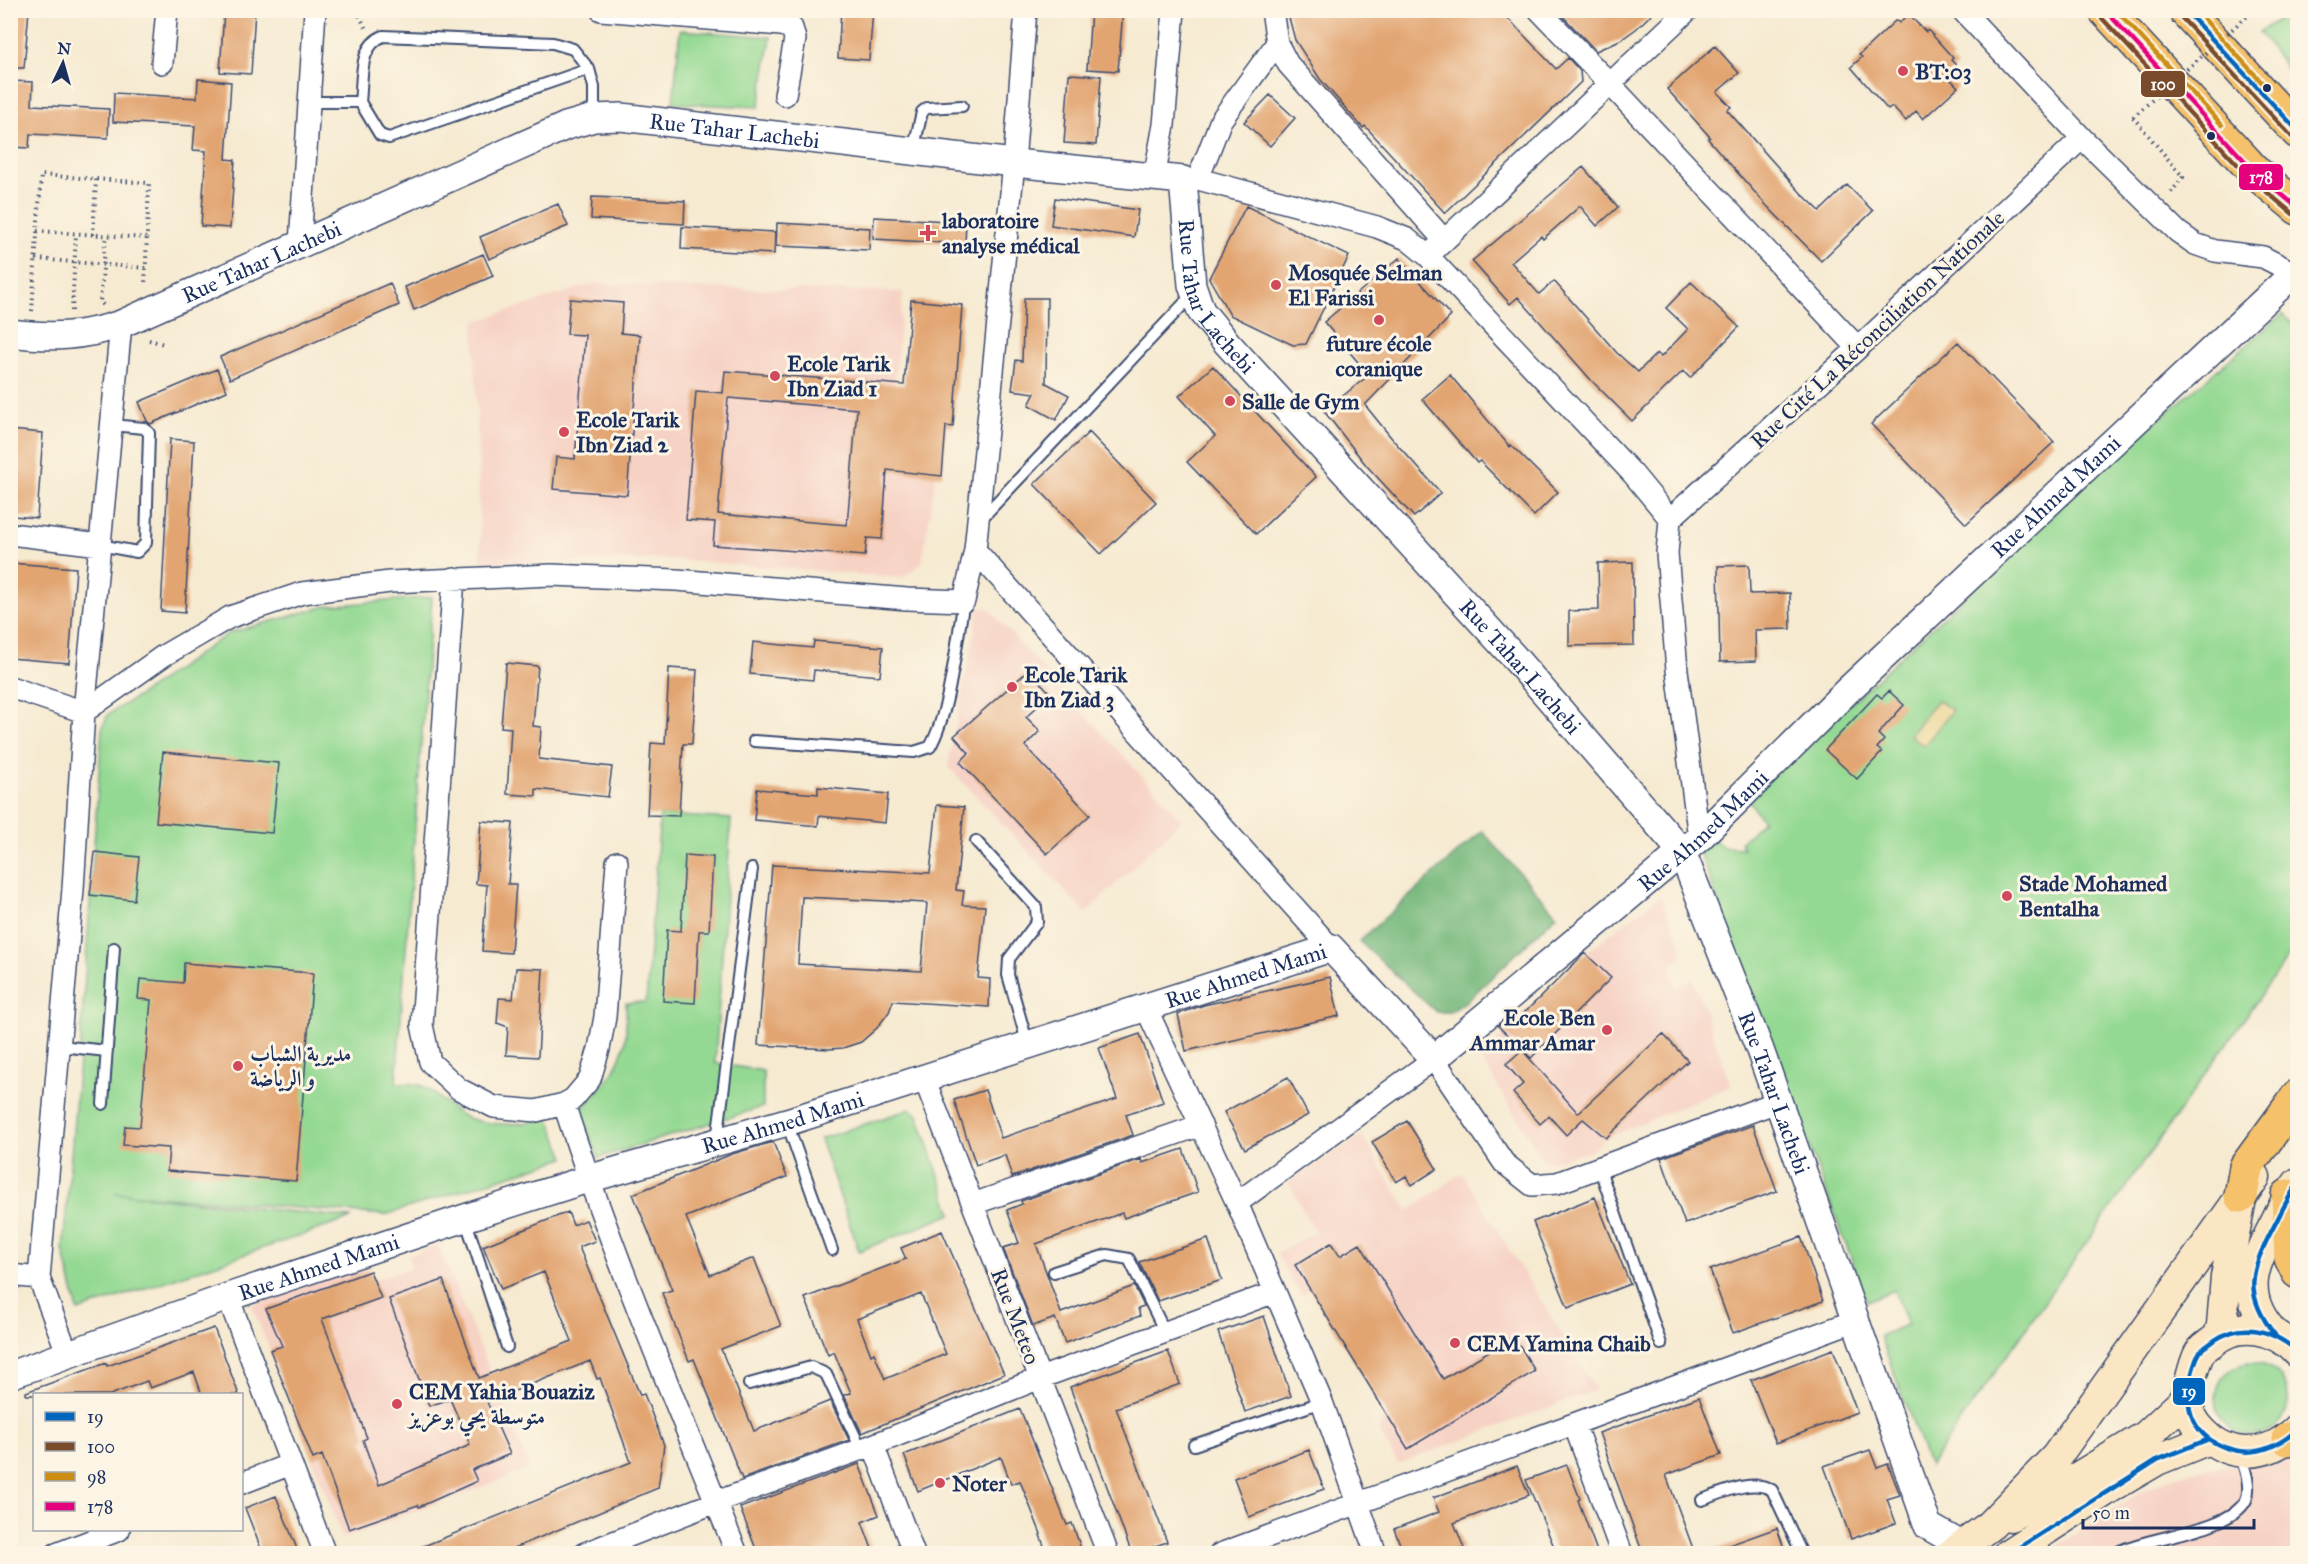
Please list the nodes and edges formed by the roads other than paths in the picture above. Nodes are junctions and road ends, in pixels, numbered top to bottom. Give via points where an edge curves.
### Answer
1 (166, 10) edge
2 (315, 10) edge
3 (601, 10) edge
4 (1026, 10) edge
5 (1174, 10) edge
6 (1272, 10) edge
7 (1539, 10) edge
8 (1688, 10) edge
9 (1962, 10) edge
10 (2104, 10) edge
11 (2185, 10) edge
12 (1277, 42) junction
13 (162, 63) dead end
14 (589, 69) junction
15 (1611, 84) junction
16 (785, 95) dead end
17 (309, 102) junction
18 (360, 102) junction
19 (962, 106) dead end
20 (594, 118) junction
21 (2298, 132) edge
22 (2082, 138) junction
23 (913, 151) junction
24 (1014, 163) junction
25 (1154, 178) junction
26 (1190, 180) junction
27 (2298, 208) edge
28 (1444, 240) junction
29 (300, 244) junction
30 (1428, 256) junction
31 (2296, 269) edge
32 (1195, 292) junction
33 (79, 323) junction
34 (121, 324) junction
35 (20, 334) edge
36 (1858, 348) junction
37 (118, 354) junction
38 (111, 425) junction
39 (1670, 519) junction
40 (977, 523) junction
41 (10, 534) edge
42 (100, 545) junction
43 (975, 550) junction
44 (453, 578) junction
45 (964, 601) junction
46 (10, 687) edge
47 (84, 712) junction
48 (754, 741) dead end
49 (976, 841) dead end
50 (1691, 845) junction
51 (617, 862) dead end
52 (752, 869) dead end
53 (114, 948) dead end
54 (1331, 948) junction
55 (1146, 1008) junction
56 (1028, 1045) junction
57 (60, 1046) junction
58 (107, 1051) junction
59 (1434, 1059) junction
60 (924, 1078) junction
61 (2298, 1096) edge
62 (1777, 1102) junction
63 (103, 1104) dead end
64 (564, 1104) junction
65 (787, 1122) junction
66 (2298, 1123) edge
67 (1201, 1125) junction
68 (717, 1141) junction
69 (1599, 1167) junction
70 (588, 1179) junction
71 (2293, 1189) edge
72 (2241, 1196) junction
73 (1237, 1203) junction
74 (973, 1204) junction
75 (465, 1218) junction
76 (832, 1250) dead end
77 (1054, 1272) dead end
78 (2298, 1272) edge
79 (10, 1275) edge
80 (39, 1278) junction
81 (1275, 1292) junction
82 (228, 1297) junction
83 (1854, 1321) junction
84 (1165, 1332) junction
85 (2219, 1336) junction
86 (2286, 1343) edge
87 (1661, 1344) dead end
88 (507, 1347) dead end
89 (68, 1355) junction
90 (10, 1375) edge
91 (1040, 1378) junction
92 (749, 1384) dead end
93 (2187, 1398) junction
94 (1322, 1402) junction
95 (1574, 1424) junction
96 (2294, 1435) edge
97 (2209, 1439) junction
98 (1194, 1445) dead end
99 (867, 1447) junction
100 (2239, 1451) junction
101 (291, 1464) junction
102 (243, 1483) edge
103 (1702, 1500) dead end
104 (716, 1502) junction
105 (1358, 1503) junction
106 (1988, 1527) junction
107 (116, 1531) edge
108 (1957, 1550) edge
109 (56, 1554) edge
110 (325, 1554) edge
111 (583, 1554) edge
112 (737, 1554) edge
113 (914, 1554) edge
114 (1108, 1554) edge
115 (1220, 1554) edge
116 (1376, 1554) edge
117 (1622, 1554) edge
118 (1802, 1554) edge
119 (2008, 1554) edge
120 (2114, 1554) edge

1 - 13 street
2 - 17 street
3 - 16 street via 792,28 795,39
4 - 24 street
5 - 25 street via 1164,125
6 - 12 street
7 - 15 street
8 - 15 street
9 - 22 street
10 - 27 highway via 2255,172
11 - 21 highway
12 - 26 street via 1221,120
12 - 28 street via 1306,86
14 - 18 lane via 389,138 380,135
14 - 18 lane via 573,49 554,43 383,36 372,40 366,50
14 - 20 lane via 594,87
15 - 28 street
15 - 36 street
17 - 18 lane
17 - 29 street
19 - 23 lane via 927,108 922,112
20 - 23 street, Rue Tahar Lachebi via 621,117
20 - 29 street, Rue Tahar Lachebi via 566,126
22 - 31 street via 2194,244 2263,257
22 - 36 street, Rue Cité La Réconciliation Nationale
23 - 24 street, Rue Tahar Lachebi
24 - 25 street, Rue Tahar Lachebi
24 - 40 street
25 - 26 street, Rue Tahar Lachebi
26 - 30 street via 1377,227 1407,239
26 - 32 street, Rue Tahar Lachebi via 1191,276
28 - 30 street
29 - 34 street, Rue Tahar Lachebi
30 - 39 street via 1633,474
31 - 50 street, Rue Ahmed Mami via 1849,689
32 - 40 lane
32 - 50 street, Rue Tahar Lachebi via 1201,311 1227,343
33 - 34 street, Rue Tahar Lachebi
33 - 35 street, Rue Tahar Lachebi via 75,336
33 - 37 street via 110,342
34 - 37 street
36 - 39 street, Rue Cité La Réconciliation Nationale
37 - 38 street
38 - 42 street
38 - 42 lane via 144,428 149,433 146,543 137,552
39 - 50 street via 1667,553
40 - 43 street
41 - 42 street
42 - 47 street
43 - 45 street
43 - 54 street
44 - 45 street via 551,575 676,580
44 - 47 street via 302,593 230,617 163,656
44 - 64 street via 424,1035 430,1062 459,1089 494,1107 536,1111
45 - 48 lane via 943,713 930,747 914,752
46 - 47 street
47 - 57 street
49 - 56 lane via 1036,907 1037,921 1009,959 1008,975
50 - 59 street, Rue Ahmed Mami
50 - 62 street, Rue Tahar Lachebi
51 - 64 street via 599,1049 590,1079
52 - 68 lane
53 - 58 lane
54 - 55 street, Rue Ahmed Mami
54 - 59 street, Rue Ahmed Mami
55 - 56 street, Rue Ahmed Mami
55 - 67 street
56 - 60 street, Rue Ahmed Mami
57 - 58 lane
57 - 80 street
58 - 63 lane
59 - 69 street via 1504,1164 1532,1185 1557,1183
59 - 73 street
60 - 65 street, Rue Ahmed Mami
60 - 74 street, Rue Meteo
61 - 72 highway via 2246,1167
62 - 69 street
62 - 83 street, Rue Tahar Lachebi
64 - 70 street
65 - 68 street, Rue Ahmed Mami
65 - 76 lane
66 - 72 main road
67 - 73 street
67 - 74 street
68 - 70 street, Rue Ahmed Mami
69 - 87 lane
70 - 75 street, Rue Ahmed Mami
70 - 104 street
71 - 78 highway via 2291,1258
71 - 86 main road via 2259,1254 2253,1299 2262,1321
72 - 85 main road
72 - 106 main road via 2056,1457
73 - 81 street
74 - 91 street, Rue Meteo
75 - 82 street, Rue Ahmed Mami
75 - 88 lane
77 - 84 lane via 1107,1255 1129,1259
79 - 80 street
80 - 89 street
81 - 84 street
81 - 94 street
82 - 89 street, Rue Ahmed Mami
82 - 101 street
83 - 95 street
83 - 108 street, Rue Tahar Lachebi via 1928,1526
84 - 91 street
85 - 86 main road via 2247,1328
85 - 93 main road via 2200,1352
89 - 90 street, Rue Ahmed Mami
91 - 99 street
91 - 114 street, Rue Meteo
92 - 99 lane via 810,1367 818,1369 826,1374
93 - 97 main road via 2194,1421
93 - 106 main road via 2146,1436
94 - 98 lane
94 - 105 street
95 - 105 street
95 - 117 street
96 - 100 main road via 2269,1449
97 - 100 main road
97 - 119 main road via 2157,1460
99 - 104 street
99 - 113 street
100 - 120 lane via 2247,1494 2233,1513 2218,1522
101 - 102 street
101 - 110 street
103 - 118 lane via 1752,1485 1766,1486 1773,1490
104 - 111 street
104 - 112 street
105 - 115 street
105 - 116 street
106 - 108 main road
107 - 109 street

